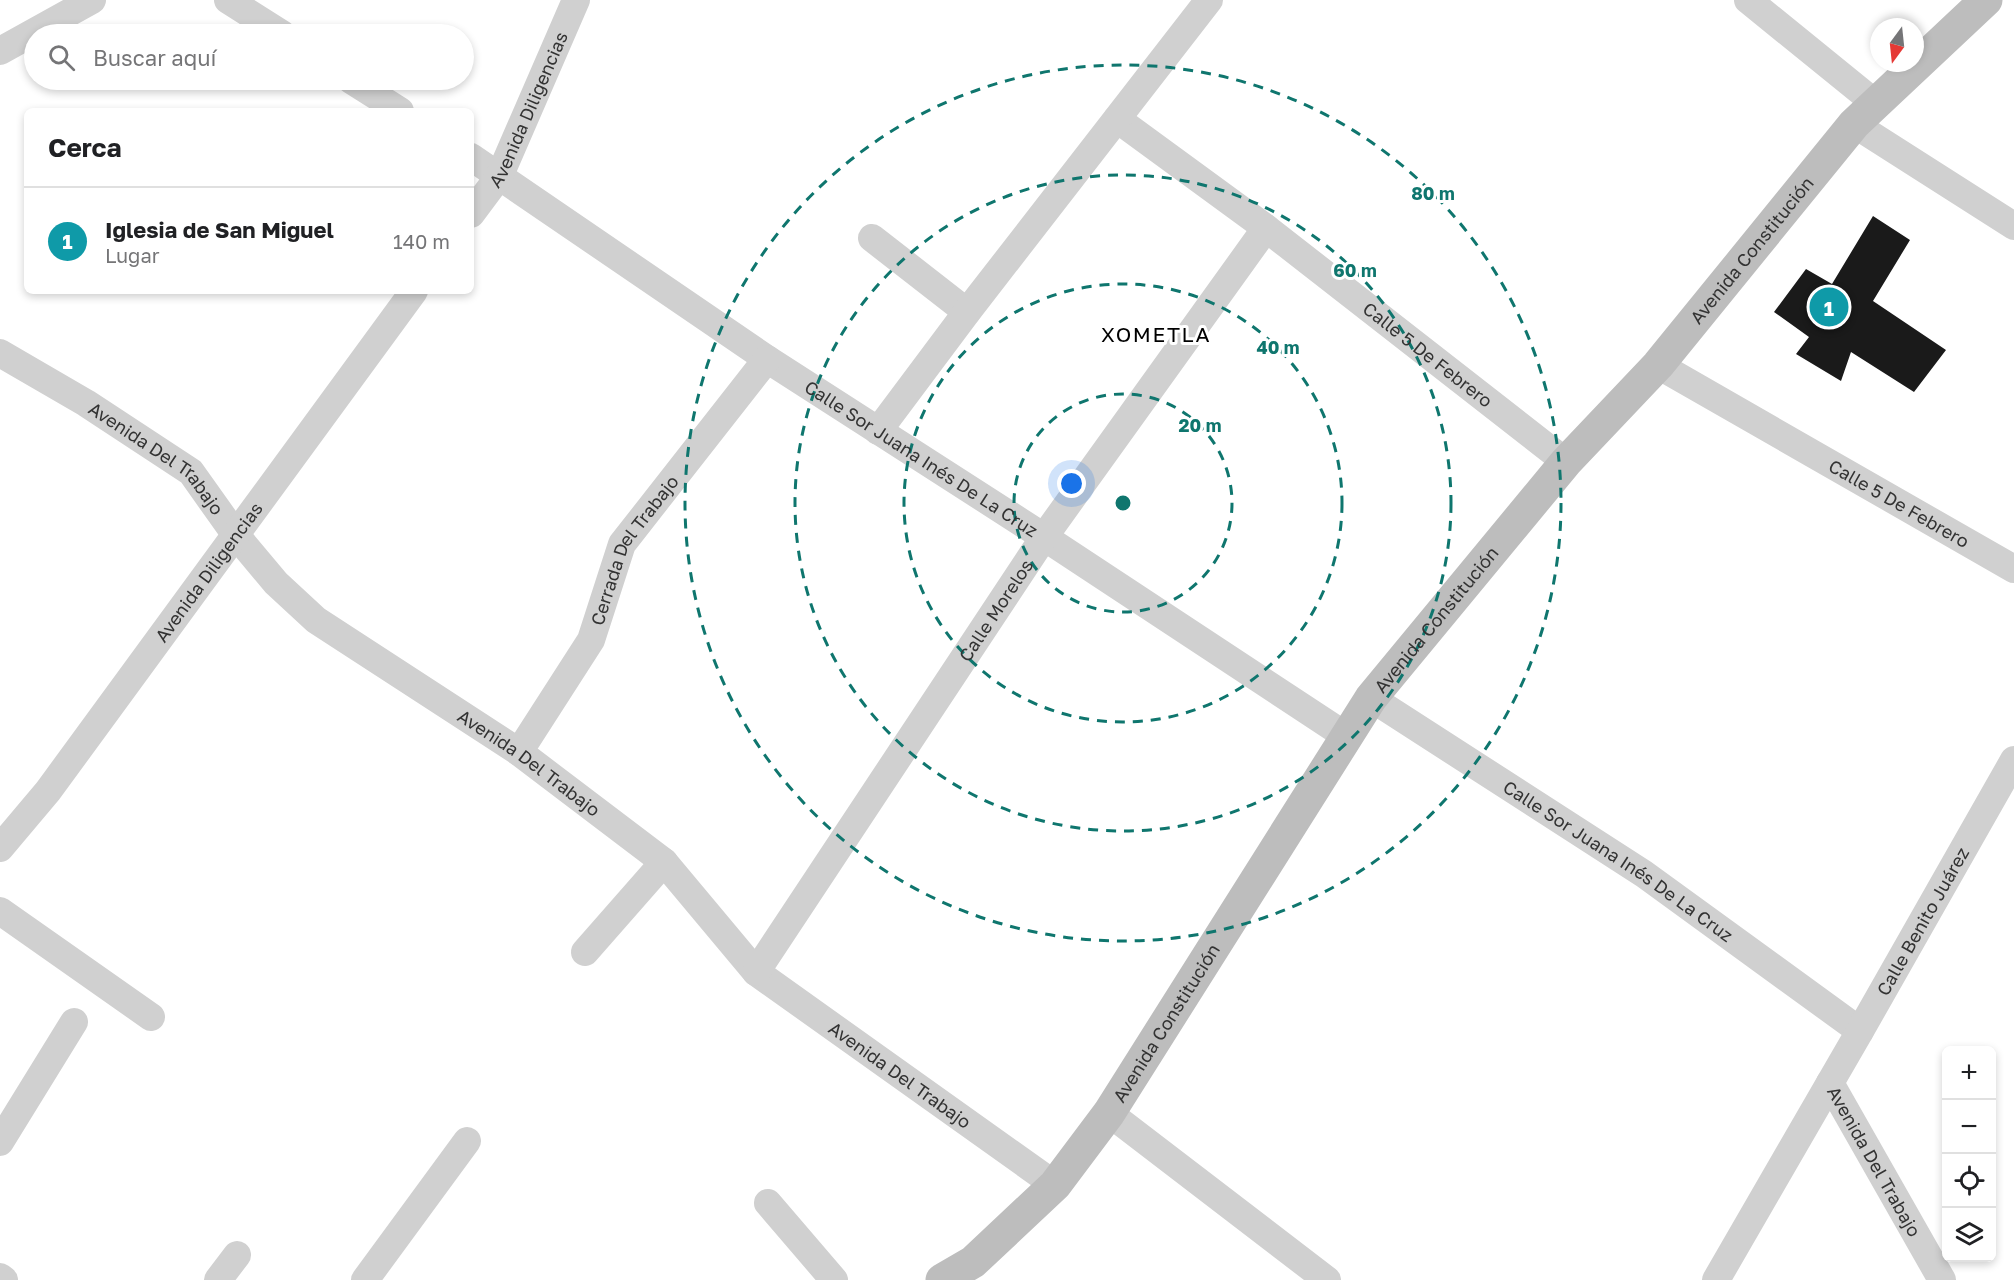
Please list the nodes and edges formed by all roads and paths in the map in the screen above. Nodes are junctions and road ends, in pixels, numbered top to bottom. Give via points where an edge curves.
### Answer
1 (92, 0) edge
2 (228, 0) edge
3 (576, 0) edge
4 (1209, 0) edge
5 (1748, 0) edge
6 (1986, 0) edge
7 (49, 24) edge
8 (266, 24) edge
9 (24, 38) edge
10 (0, 51) edge
11 (367, 90) edge
12 (395, 108) edge
13 (1865, 113) junction
14 (1117, 119) junction
15 (474, 159) edge
16 (500, 175) junction
17 (474, 210) edge
18 (2014, 226) edge
19 (1266, 228) junction
20 (872, 238) dead end
21 (412, 294) edge
22 (967, 312) junction
23 (0, 353) edge
24 (767, 359) junction
25 (1658, 365) junction
26 (878, 430) junction
27 (1566, 462) junction
28 (235, 534) junction
29 (1044, 537) junction
30 (2014, 569) edge
31 (1371, 698) junction
32 (1346, 736) junction
33 (519, 752) junction
34 (2014, 760) edge
35 (2, 843) edge
36 (664, 862) junction
37 (0, 911) edge
38 (585, 952) dead end
39 (756, 972) junction
40 (151, 1017) dead end
41 (74, 1022) dead end
42 (1860, 1031) junction
43 (1830, 1083) junction
44 (1109, 1113) junction
45 (467, 1141) dead end
46 (0, 1142) edge
47 (1055, 1185) junction
48 (768, 1203) dead end
49 (237, 1255) dead end
50 (0, 1277) edge
51 (4, 1280) edge
52 (218, 1280) edge
53 (365, 1280) edge
54 (834, 1280) edge
55 (942, 1280) edge
56 (1327, 1280) edge
57 (1716, 1280) edge
58 (1942, 1280) edge

1 - 7 street
2 - 8 street
3 - 16 street, Avenida Diligencias
4 - 14 street
5 - 13 street
6 - 13 street, Avenida Constitución
9 - 10 street
11 - 12 street
13 - 18 street
13 - 25 street, Avenida Constitución
14 - 19 street, Calle 5 De Febrero
14 - 22 street
15 - 16 street, Calle Sor Juana Inés De La Cruz
16 - 17 street, Avenida Diligencias
16 - 24 street, Calle Sor Juana Inés De La Cruz
19 - 27 street, Calle 5 De Febrero
19 - 29 street, Calle Morelos
20 - 22 street
21 - 28 street, Avenida Diligencias
22 - 26 street
23 - 28 street, Avenida Del Trabajo via 86,403 191,472
24 - 26 street, Calle Sor Juana Inés De La Cruz
24 - 33 street, Cerrada Del Trabajo via 622,544 591,640
25 - 27 street, Avenida Constitución
25 - 30 street, Calle 5 De Febrero
26 - 29 street, Calle Sor Juana Inés De La Cruz
27 - 31 street, Avenida Constitución
28 - 33 street, Avenida Del Trabajo via 276,584 316,620
28 - 35 street, Avenida Diligencias via 48,791
29 - 32 street, Calle Sor Juana Inés De La Cruz
29 - 39 street, Calle Morelos
31 - 32 street, Avenida Constitución
31 - 42 street, Calle Sor Juana Inés De La Cruz via 1644,874
32 - 44 street, Avenida Constitución
33 - 36 street, Avenida Del Trabajo
34 - 42 street, Calle Benito Juárez
36 - 38 street
36 - 39 street, Avenida Del Trabajo
37 - 40 street
39 - 47 street, Avenida Del Trabajo
41 - 46 street
42 - 43 street, Calle Benito Juárez
43 - 57 street, Avenida Del Trabajo
43 - 58 street, Avenida Del Trabajo
44 - 47 street, Avenida Constitución
44 - 56 street
45 - 53 street
47 - 55 street, Avenida Constitución via 974,1262
48 - 54 street
49 - 52 street
50 - 51 street

